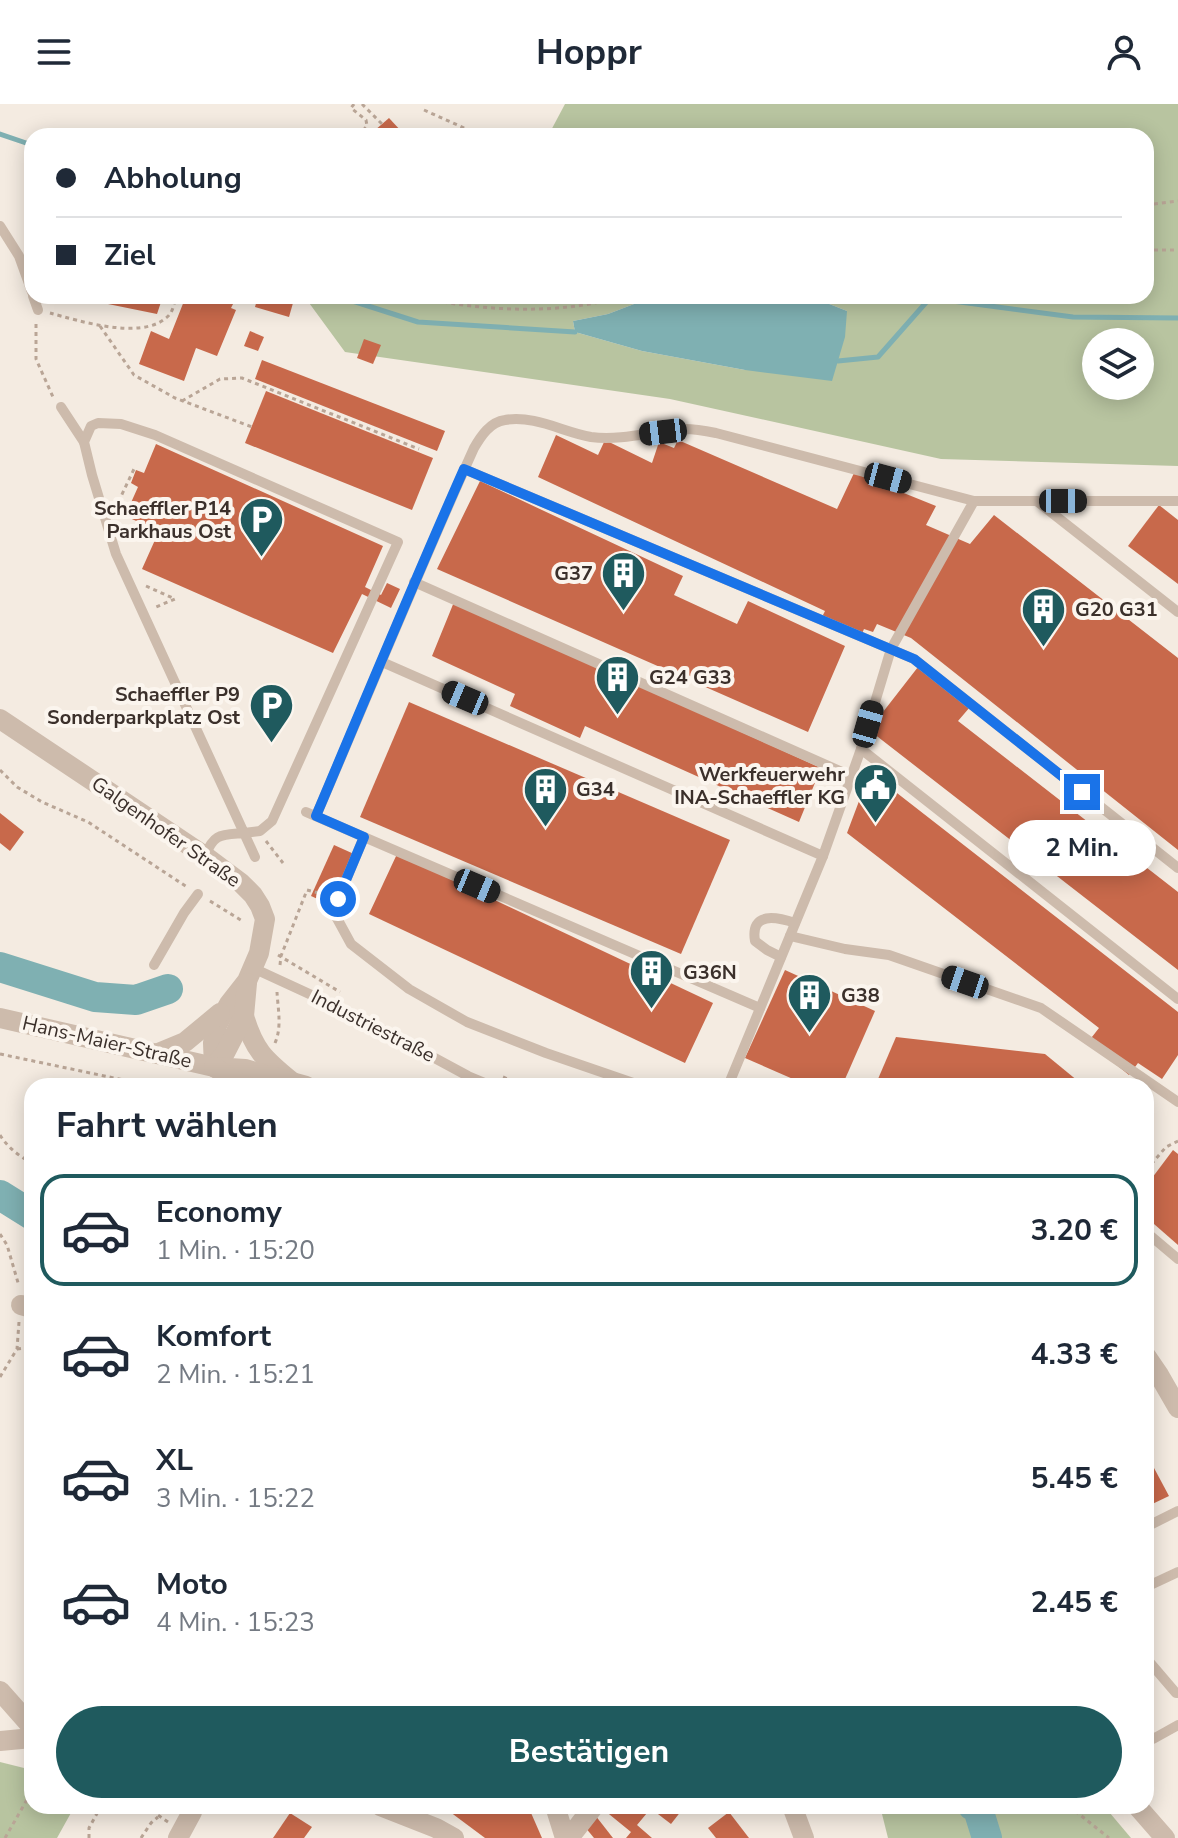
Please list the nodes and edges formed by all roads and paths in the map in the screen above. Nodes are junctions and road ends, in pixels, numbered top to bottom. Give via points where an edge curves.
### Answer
1 (354, 104) edge
2 (362, 104) edge
3 (424, 110) dead end
4 (382, 124) dead end
5 (365, 128) edge
6 (464, 128) edge
7 (1178, 201) edge
8 (1154, 204) edge
9 (0, 226) edge
10 (1154, 250) edge
11 (1178, 250) edge
12 (24, 270) edge
13 (36, 304) edge
14 (174, 304) edge
15 (462, 304) edge
16 (580, 304) edge
17 (38, 310) junction
18 (100, 326) junction
19 (182, 401) junction
20 (61, 407) joint
21 (252, 427) dead end
22 (84, 442) junction
23 (419, 449) dead end
24 (134, 469) dead end
25 (464, 469) junction
26 (974, 501) junction
27 (1038, 501) junction
28 (1166, 501) junction
29 (1178, 501) edge
30 (1178, 511) edge
31 (108, 526) junction
32 (125, 575) junction
33 (414, 582) junction
34 (156, 607) dead end
35 (1178, 612) edge
36 (891, 649) junction
37 (382, 662) junction
38 (0, 719) edge
39 (861, 749) junction
40 (0, 770) edge
41 (851, 776) junction
42 (244, 833) junction
43 (364, 837) junction
44 (205, 856) junction
45 (823, 856) junction
46 (255, 857) dead end
47 (1178, 868) edge
48 (314, 891) dead end
49 (198, 894) junction
50 (240, 919) dead end
51 (795, 923) junction
52 (790, 936) junction
53 (781, 957) junction
54 (154, 965) dead end
55 (250, 975) junction
56 (278, 979) junction
57 (1178, 999) edge
58 (760, 1008) junction
59 (236, 1010) junction
60 (0, 1018) edge
61 (273, 1046) dead end
62 (0, 1054) edge
63 (156, 1054) junction
64 (214, 1067) junction
65 (114, 1078) edge
66 (231, 1078) edge
67 (279, 1078) edge
68 (291, 1078) edge
69 (473, 1078) edge
70 (619, 1078) edge
71 (731, 1078) edge
72 (1143, 1078) edge
73 (1154, 1086) edge
74 (1178, 1102) edge
75 (0, 1135) edge
76 (1178, 1141) edge
77 (24, 1158) edge
78 (1154, 1161) edge
79 (1154, 1239) edge
80 (1178, 1259) edge
81 (24, 1348) edge
82 (17, 1349) dead end
83 (1154, 1368) edge
84 (1178, 1408) edge
85 (1178, 1511) edge
86 (1154, 1523) edge
87 (1178, 1572) edge
88 (1154, 1583) edge
89 (1154, 1667) edge
90 (0, 1691) edge
91 (1178, 1693) edge
92 (24, 1718) edge
93 (1178, 1725) edge
94 (1154, 1738) edge
95 (24, 1739) edge
96 (0, 1741) edge
97 (24, 1805) edge
98 (97, 1814) edge
99 (154, 1814) edge
100 (190, 1814) edge
101 (402, 1814) edge
102 (558, 1814) edge
103 (587, 1814) edge
104 (795, 1814) edge
105 (1079, 1814) edge
106 (1144, 1814) edge
107 (158, 1817) junction
108 (174, 1830) edge
109 (5, 1838) edge
110 (89, 1838) edge
111 (141, 1838) edge
112 (454, 1838) edge
113 (567, 1838) edge
114 (804, 1838) edge
115 (1109, 1838) edge
116 (1165, 1838) edge

1 - 5 path via 351,108 366,120
2 - 4 path
3 - 6 path
7 - 8 path
9 - 12 lane
10 - 11 path
13 - 17 lane
14 - 18 path via 158,323
15 - 16 path
17 - 18 path
17 - 20 path via 36,359
18 - 19 path via 134,375
19 - 21 path
19 - 23 path via 220,379 242,378
20 - 22 lane
22 - 31 lane
22 - 42 lane via 98,423 138,429 398,542 275,815 260,831
24 - 31 path
25 - 26 lane via 483,433 504,420 540,422 593,437 689,429
25 - 33 lane
25 - 36 lane
26 - 27 lane
26 - 36 lane
27 - 28 lane
27 - 35 lane
28 - 29 lane
28 - 30 lane
31 - 32 lane
32 - 34 path via 175,599
32 - 42 lane
33 - 37 lane
33 - 41 lane
36 - 39 lane
36 - 47 lane via 914,659
37 - 43 lane via 311,814
37 - 45 lane
38 - 44 street, Galgenhofer Straße
39 - 41 lane
39 - 57 lane
40 - 49 path via 17,787 88,822
41 - 45 lane
42 - 44 lane via 219,835
42 - 46 lane
43 - 58 lane
43 - 70 lane via 333,911 351,944 409,989 467,1022
44 - 55 street, Galgenhofer Straße via 253,895 265,919
45 - 51 lane
48 - 56 path via 307,890 281,956
49 - 50 path
49 - 54 lane
51 - 52 lane
51 - 53 lane via 768,917 757,926 755,941
52 - 53 lane
52 - 72 lane via 889,955 1041,1008
53 - 58 lane
55 - 56 lane, Industriestraße
55 - 59 street, Galgenhofer Straße
56 - 61 path via 280,1024
56 - 69 lane, Industriestraße
58 - 71 lane
59 - 63 street, Galgenhofer Straße
59 - 64 street, Galgenhofer Straße via 215,1034
59 - 68 street via 265,1060
60 - 63 street, Hans-Maier-Straße
62 - 65 path
63 - 64 street, Hans-Maier-Straße
64 - 66 street, Hans-Maier-Straße
64 - 67 street, Hans-Maier-Straße
73 - 74 lane
75 - 77 path
76 - 78 path
79 - 80 lane
81 - 82 path
83 - 84 street
85 - 86 lane
87 - 88 lane
89 - 91 lane
90 - 92 street
93 - 94 lane
95 - 96 street
97 - 109 path
98 - 110 path
99 - 107 path
100 - 108 street
101 - 112 street
102 - 113 street
103 - 113 street
104 - 114 street
105 - 115 path
106 - 116 street
107 - 108 path
107 - 111 path

